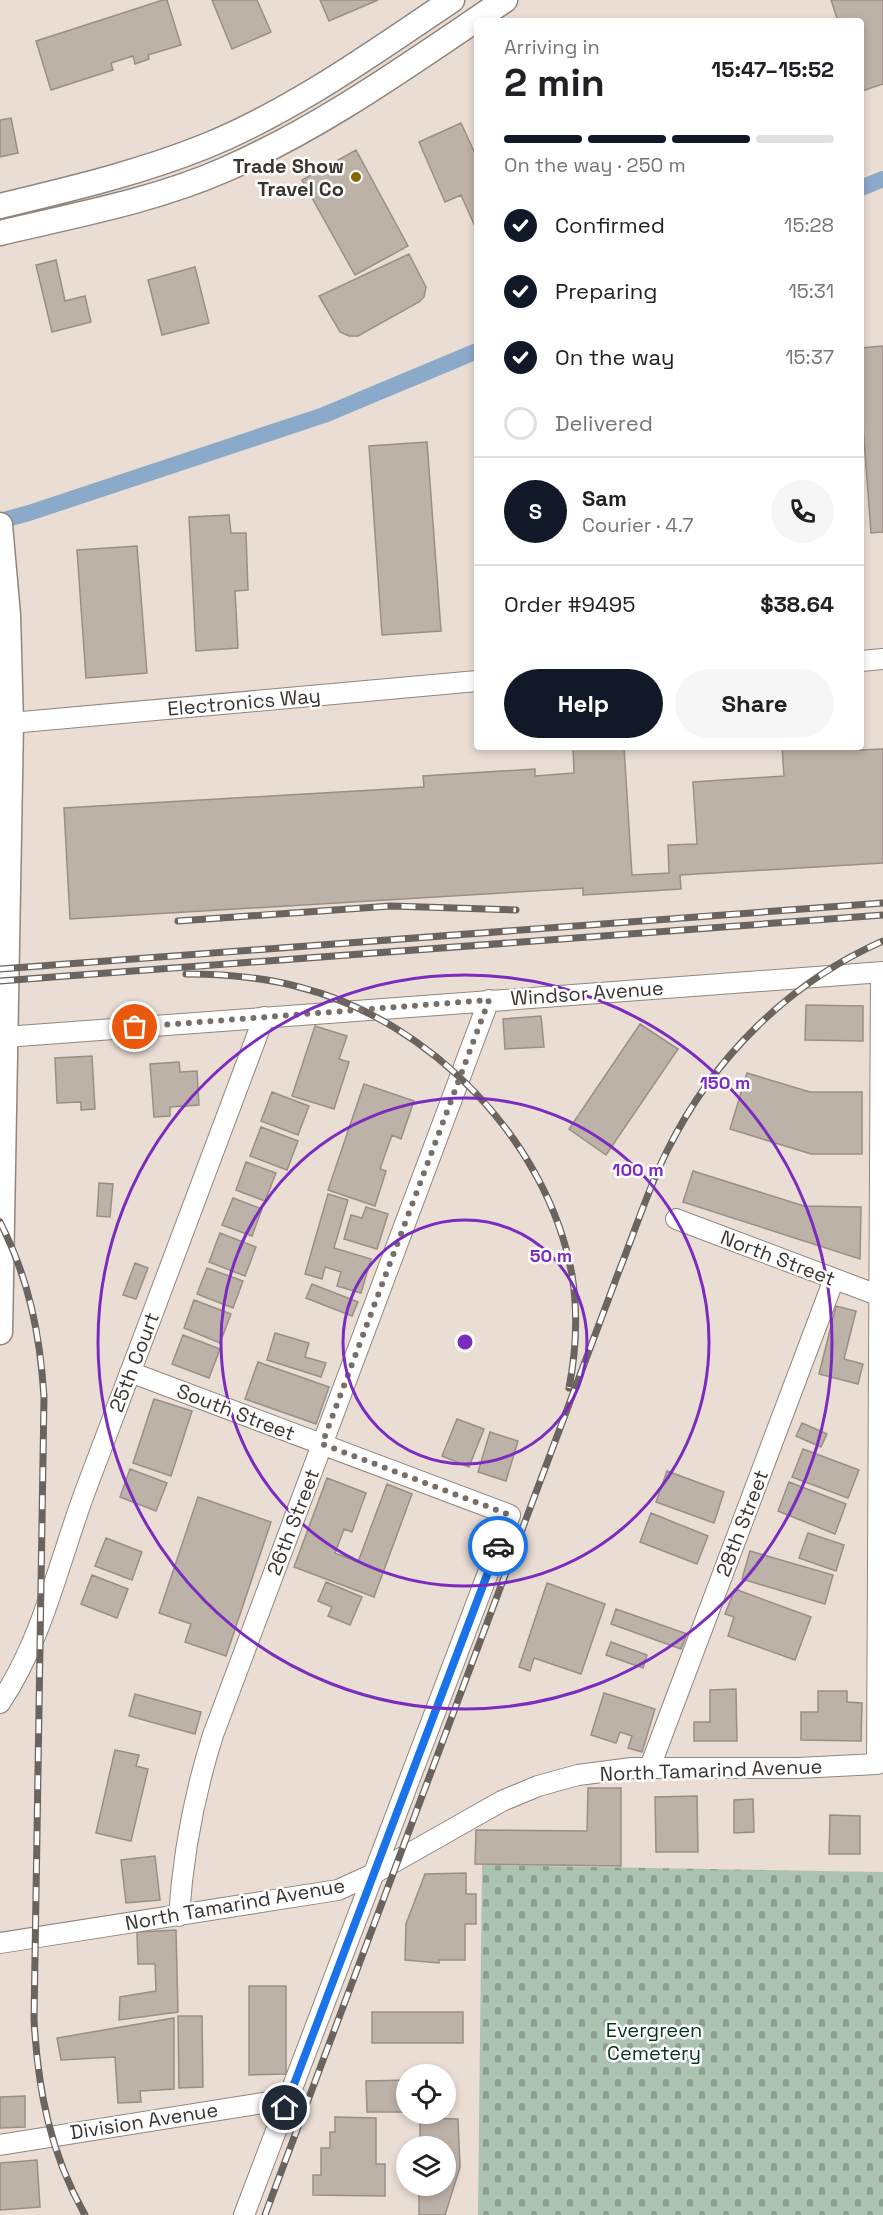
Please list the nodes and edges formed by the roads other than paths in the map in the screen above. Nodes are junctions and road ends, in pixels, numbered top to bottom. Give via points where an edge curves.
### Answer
1 (452, 0) edge
2 (505, 0) edge
3 (479, 18) edge
4 (474, 21) edge
5 (0, 206) edge
6 (0, 233) edge
7 (1, 532) edge
8 (883, 659) edge
9 (864, 661) edge
10 (474, 681) edge
11 (11, 723) junction
12 (882, 972) edge
13 (489, 1000) junction
14 (264, 1017) junction
15 (5, 1037) junction
16 (676, 1220) dead end
17 (834, 1279) junction
18 (880, 1296) junction
19 (0, 1332) edge
20 (130, 1372) junction
21 (322, 1444) junction
22 (0, 1703) edge
23 (650, 1767) junction
24 (374, 1874) junction
25 (179, 1916) junction
26 (0, 1943) edge
27 (288, 2099) junction
28 (0, 2145) edge
29 (244, 2215) edge

1 - 5 main road via 374,54 271,116 206,146 129,174
2 - 3 main road
4 - 6 main road via 382,84 287,141 222,171 145,199
7 - 11 main road
8 - 9 street
10 - 11 street, Electronics Way
11 - 15 main road
12 - 13 street, Windsor Avenue
12 - 18 street
13 - 14 street, Windsor Avenue
13 - 21 street, 26th Street
14 - 15 street, Windsor Avenue
14 - 20 street, 25th Court
15 - 19 main road
16 - 17 street, North Street
17 - 18 street, North Street
17 - 23 street, 28th Street
18 - 23 street, North Tamarind Avenue via 877,1764
20 - 21 street, South Street
20 - 22 street, 25th Court via 28,1655
21 - 24 street, South Street via 510,1515
21 - 25 street, 26th Street via 199,1780 188,1827
23 - 24 street, North Tamarind Avenue via 605,1770 538,1786 502,1801
24 - 25 street, North Tamarind Avenue via 338,1890
24 - 27 street
25 - 26 street, North Tamarind Avenue
27 - 28 street, Division Avenue
27 - 29 street

